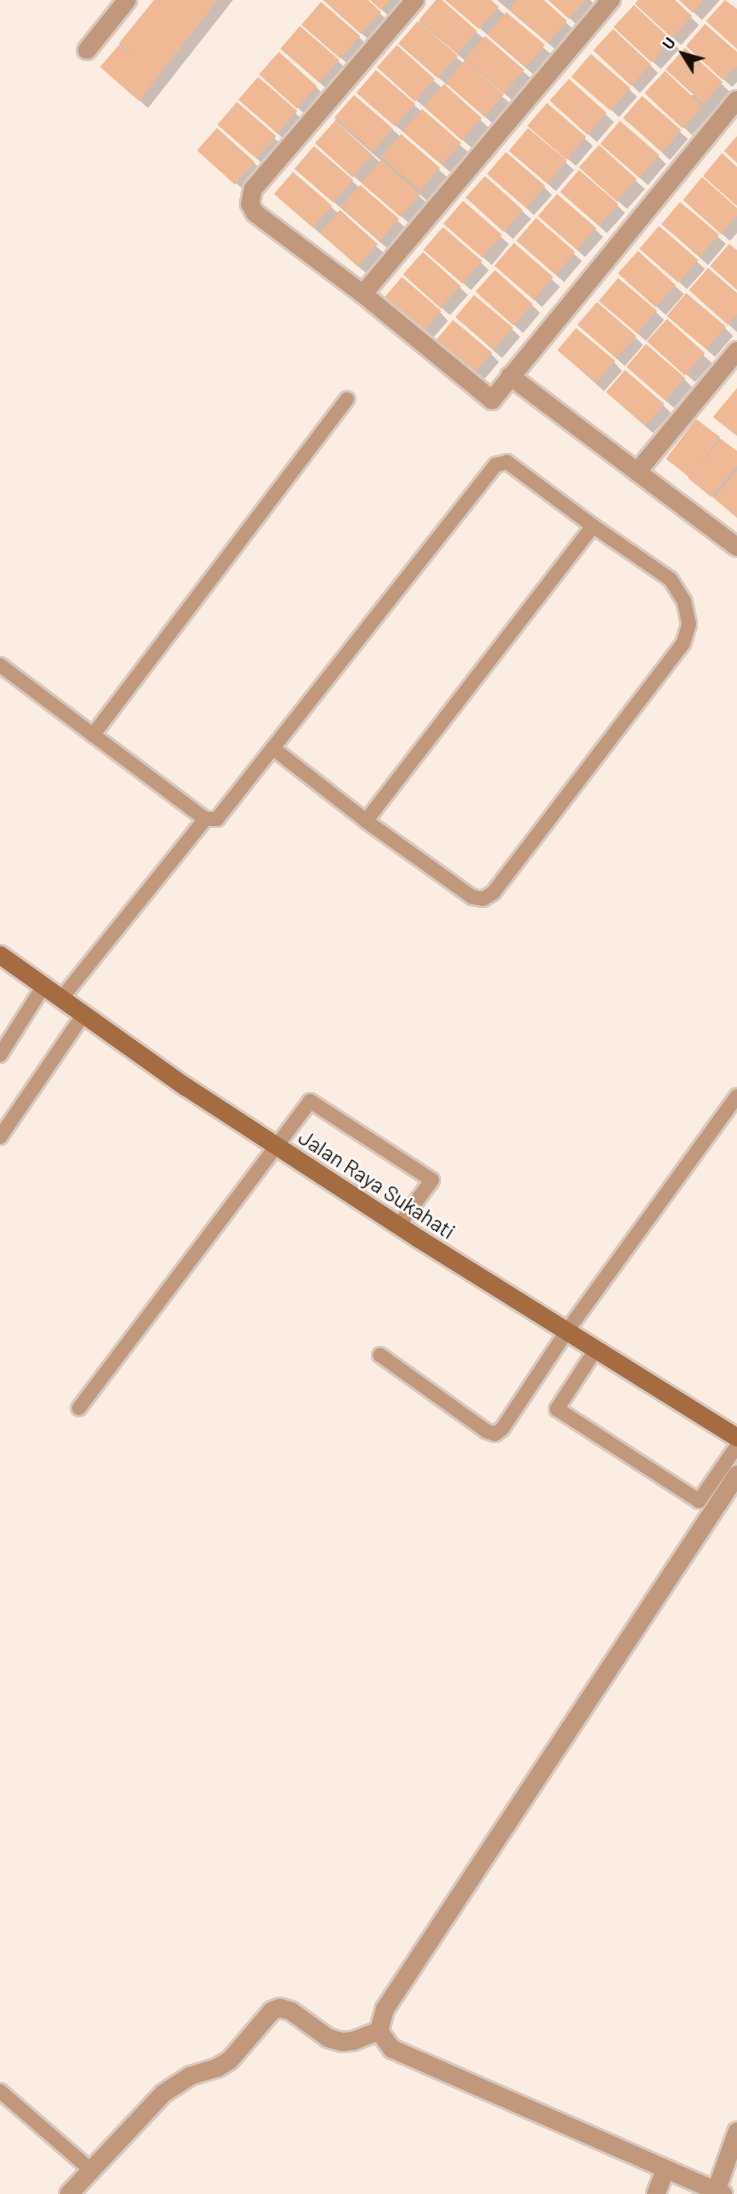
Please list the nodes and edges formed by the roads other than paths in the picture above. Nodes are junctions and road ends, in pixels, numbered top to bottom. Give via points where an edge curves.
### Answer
1 (127, 0) edge
2 (415, 0) edge
3 (610, 0) edge
4 (87, 50) dead end
5 (737, 100) edge
6 (363, 294) junction
7 (737, 351) edge
8 (510, 376) junction
9 (347, 399) dead end
10 (638, 472) junction
11 (593, 526) junction
12 (737, 547) edge
13 (0, 665) edge
14 (93, 735) junction
15 (274, 749) junction
16 (205, 819) junction
17 (366, 821) junction
18 (2, 961) edge
19 (43, 987) junction
20 (61, 999) junction
21 (84, 1014) junction
22 (0, 1055) edge
23 (737, 1096) edge
24 (0, 1137) edge
25 (277, 1146) junction
26 (399, 1225) junction
27 (567, 1331) junction
28 (596, 1349) junction
29 (380, 1355) dead end
30 (79, 1408) dead end
31 (737, 1438) edge
32 (737, 1446) edge
33 (737, 1475) edge
34 (380, 2031) junction
35 (0, 2091) edge
36 (737, 2132) edge
37 (665, 2170) junction
38 (92, 2171) junction
39 (720, 2192) edge
40 (69, 2194) edge
41 (656, 2194) edge

1 - 4 street
2 - 6 street via 249,197 255,213
3 - 6 street
5 - 8 street
6 - 8 street via 492,400
7 - 10 street
8 - 10 street
9 - 14 lane
10 - 12 street
11 - 15 lane via 507,462 496,465
11 - 17 lane
11 - 17 lane via 670,579 684,601 689,624 683,644 493,893 483,899 472,897
13 - 14 lane
14 - 16 lane
15 - 16 lane via 217,819
15 - 17 lane
16 - 20 lane
18 - 19 main road, Jalan Raya Sukahati
19 - 20 main road, Jalan Raya Sukahati
19 - 22 lane
20 - 21 main road, Jalan Raya Sukahati
21 - 24 lane
21 - 25 main road, Jalan Raya Sukahati
23 - 27 lane
25 - 26 main road, Jalan Raya Sukahati
25 - 26 lane via 310,1101 432,1180
25 - 30 lane
26 - 27 main road, Jalan Raya Sukahati
27 - 28 main road, Jalan Raya Sukahati
27 - 29 lane via 495,1434
28 - 31 main road, Jalan Raya Sukahati
28 - 32 lane via 557,1409 699,1501
33 - 34 street via 385,2009
34 - 37 street via 392,2049
34 - 38 street via 342,2042 328,2038 291,2011 272,2011 230,2060 190,2076 164,2093
35 - 38 lane
36 - 39 street
37 - 39 street
37 - 41 street
38 - 40 street

